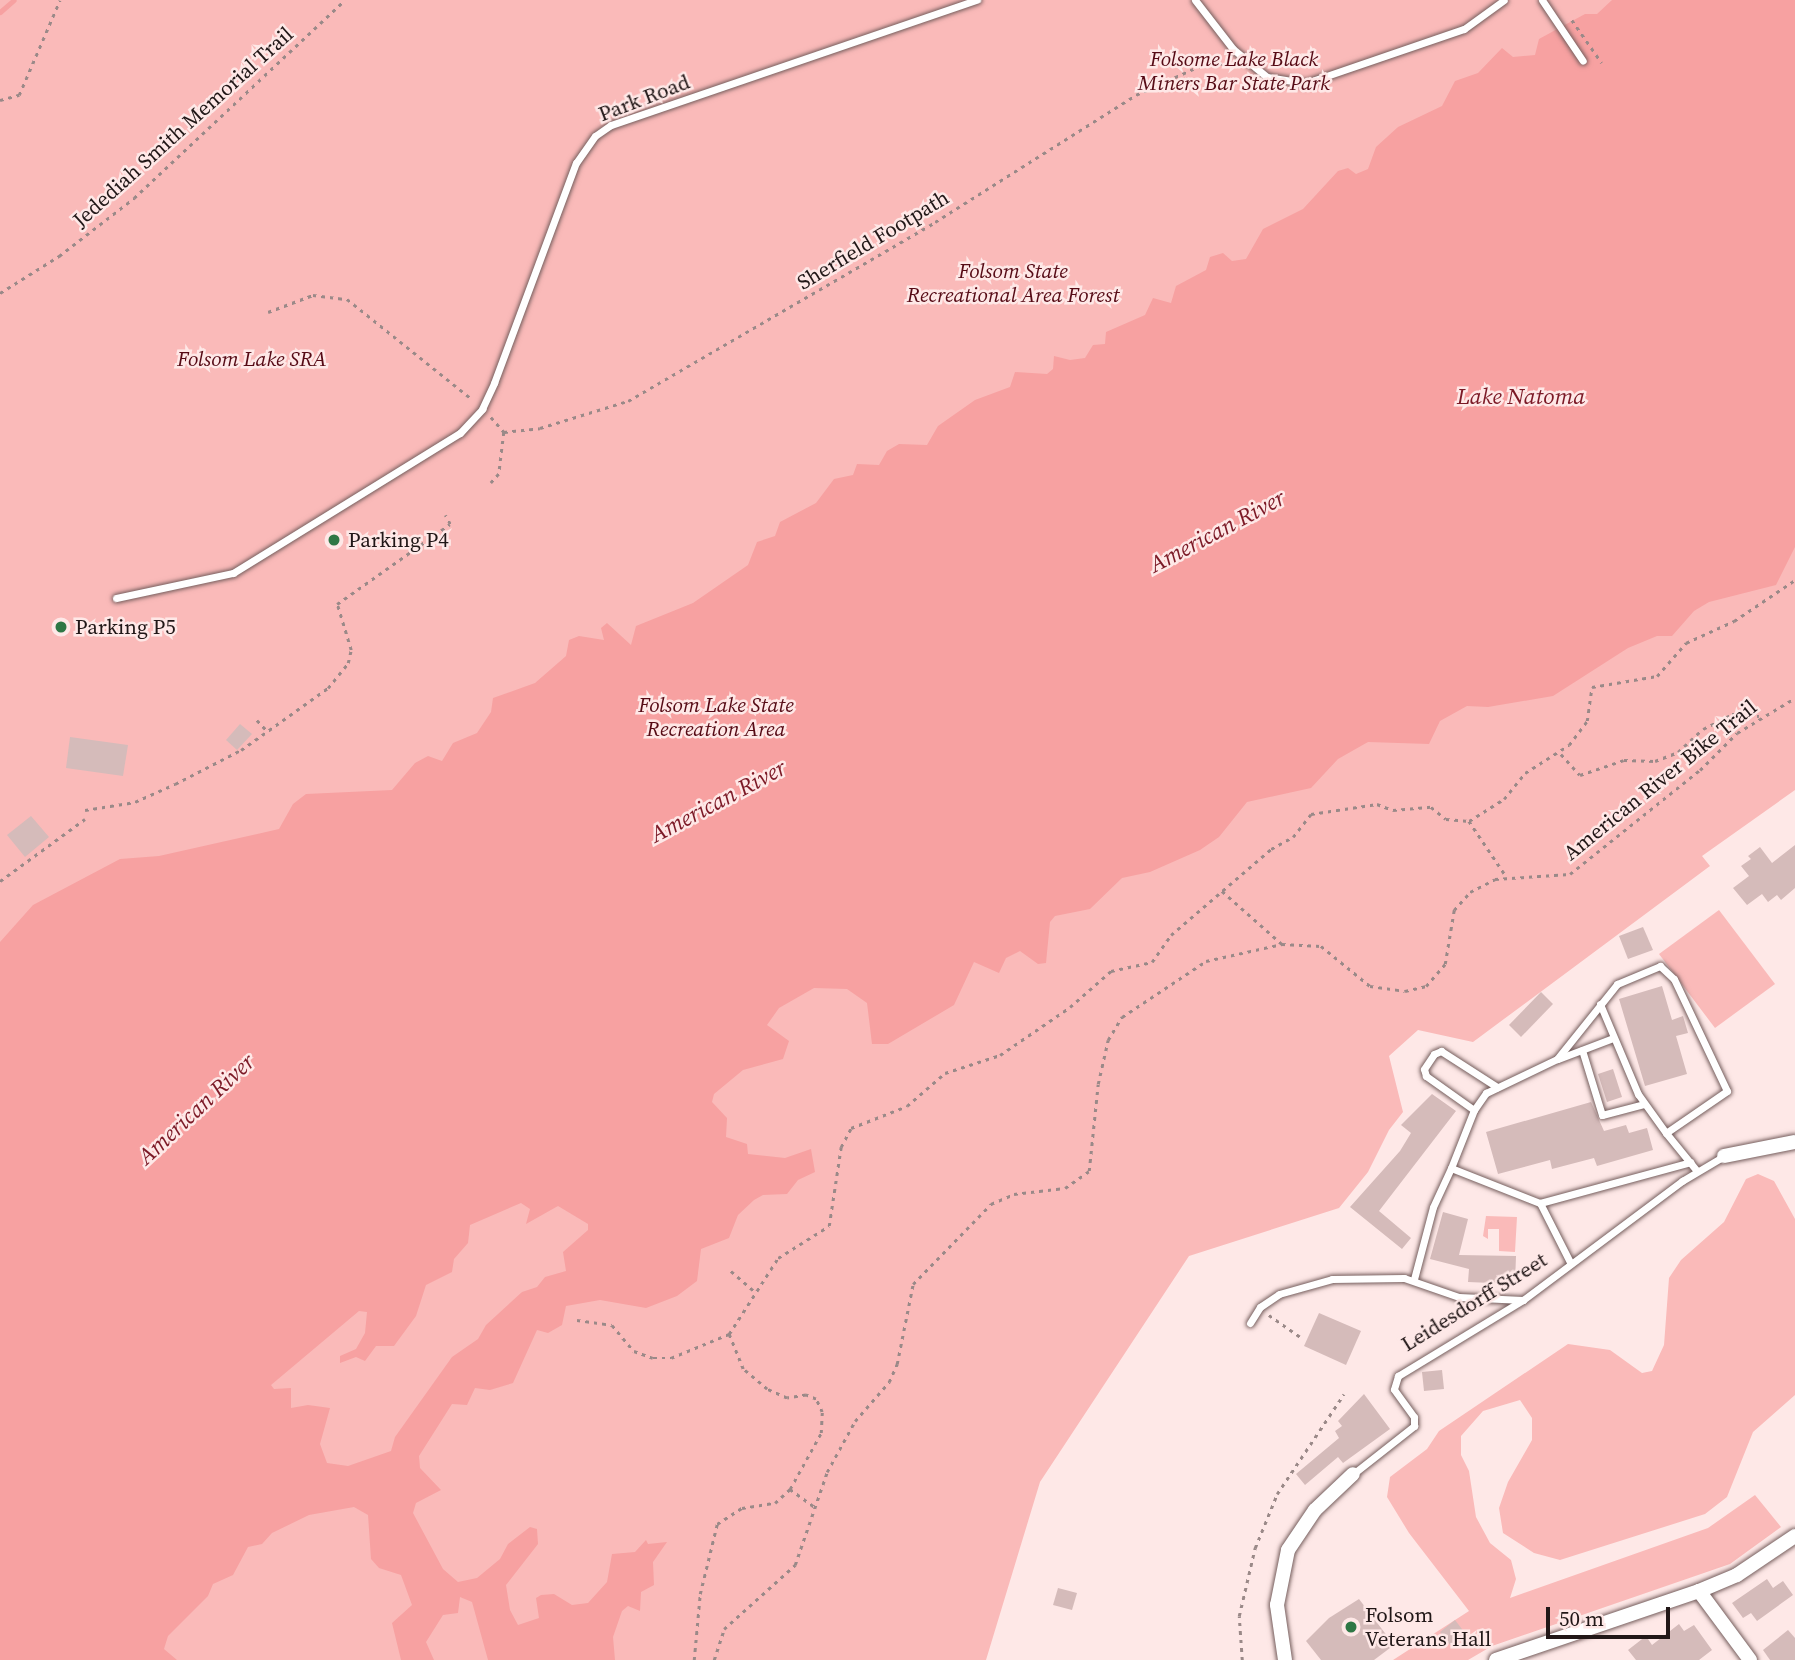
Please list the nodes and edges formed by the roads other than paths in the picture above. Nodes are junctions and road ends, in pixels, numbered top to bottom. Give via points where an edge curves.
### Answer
1 (977, 0) edge
2 (1195, 0) edge
3 (1503, 0) edge
4 (1542, 0) edge
5 (1583, 61) dead end
6 (116, 598) dead end
7 (1600, 1004) junction
8 (1614, 1038) junction
9 (1581, 1050) junction
10 (1557, 1059) junction
11 (1497, 1087) junction
12 (1644, 1104) junction
13 (1474, 1110) junction
14 (1666, 1133) junction
15 (1794, 1145) edge
16 (1724, 1156) joint
17 (1691, 1162) junction
18 (1451, 1168) junction
19 (1698, 1171) junction
20 (1540, 1203) junction
21 (1571, 1264) junction
22 (1414, 1279) junction
23 (1523, 1300) junction
24 (1250, 1323) dead end
25 (1353, 1474) joint
26 (1795, 1536) edge
27 (1699, 1591) junction
28 (1285, 1660) edge
29 (1496, 1660) edge
30 (1750, 1660) edge

1 - 6 lane, Park Road via 611,125 595,136 576,163 482,410 460,433 233,573
2 - 3 lane via 1233,49 1267,77 1306,83 1464,29
4 - 5 lane
7 - 8 lane
7 - 10 lane
7 - 14 lane via 1621,981 1656,967 1674,979 1727,1090
8 - 9 lane
8 - 12 lane
9 - 10 lane
9 - 12 lane via 1602,1115
10 - 11 lane
11 - 13 lane via 1486,1093
11 - 13 lane via 1441,1051 1434,1054 1424,1069 1426,1076
12 - 14 lane
13 - 18 lane
14 - 17 lane
15 - 16 street, Leidesdorff Street
16 - 19 lane, Leidesdorff Street
17 - 19 lane
17 - 20 lane
18 - 20 lane
18 - 22 lane via 1433,1207
19 - 21 lane, Leidesdorff Street
20 - 21 lane
21 - 23 lane, Leidesdorff Street
22 - 23 lane via 1459,1297
22 - 24 lane via 1308,1283 1279,1294 1261,1307
23 - 25 lane, Leidesdorff Street via 1398,1376 1394,1389 1414,1417 1414,1426
25 - 28 street, Leidesdorff Street via 1315,1510 1288,1550 1281,1570 1277,1620
26 - 27 street via 1737,1575
27 - 29 street
27 - 30 street

